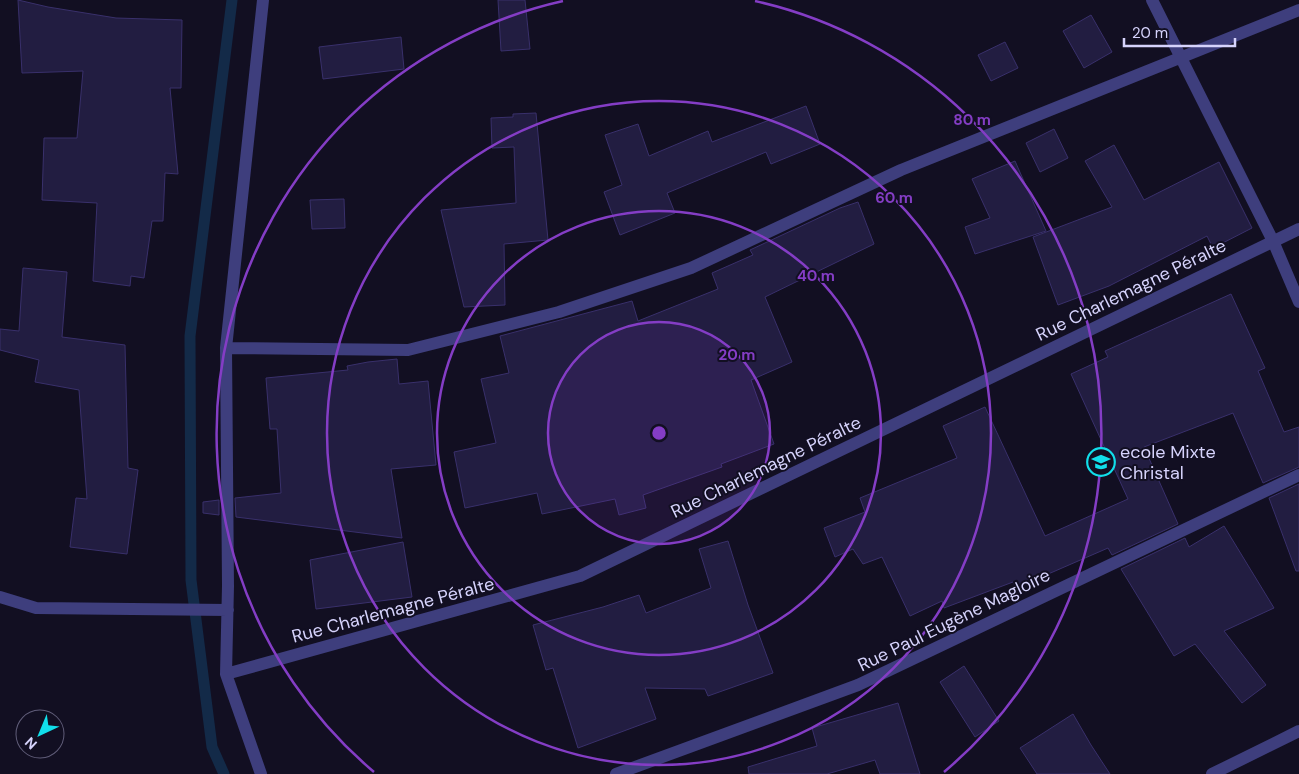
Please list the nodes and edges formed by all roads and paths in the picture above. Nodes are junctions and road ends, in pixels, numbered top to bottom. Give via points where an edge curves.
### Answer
1 (263, 0) edge
2 (1152, 0) edge
3 (1299, 10) edge
4 (1182, 59) junction
5 (1299, 230) edge
6 (1274, 241) junction
7 (1299, 302) edge
8 (226, 348) junction
9 (1299, 474) edge
10 (0, 597) edge
11 (228, 610) junction
12 (226, 674) junction
13 (1299, 732) edge
14 (261, 774) edge
15 (616, 774) edge
16 (1212, 774) edge

1 - 8 street
2 - 4 street
3 - 4 street
4 - 6 street
4 - 8 street via 901,170 691,268 559,312 408,350
5 - 6 street, Rue Charlemagne Péralte
6 - 7 street
6 - 12 street, Rue Charlemagne Péralte via 580,576
8 - 11 street
9 - 15 street, Rue Paul Eugène Magloire via 858,685
10 - 11 street via 36,608
11 - 12 street
12 - 14 street
13 - 16 street

